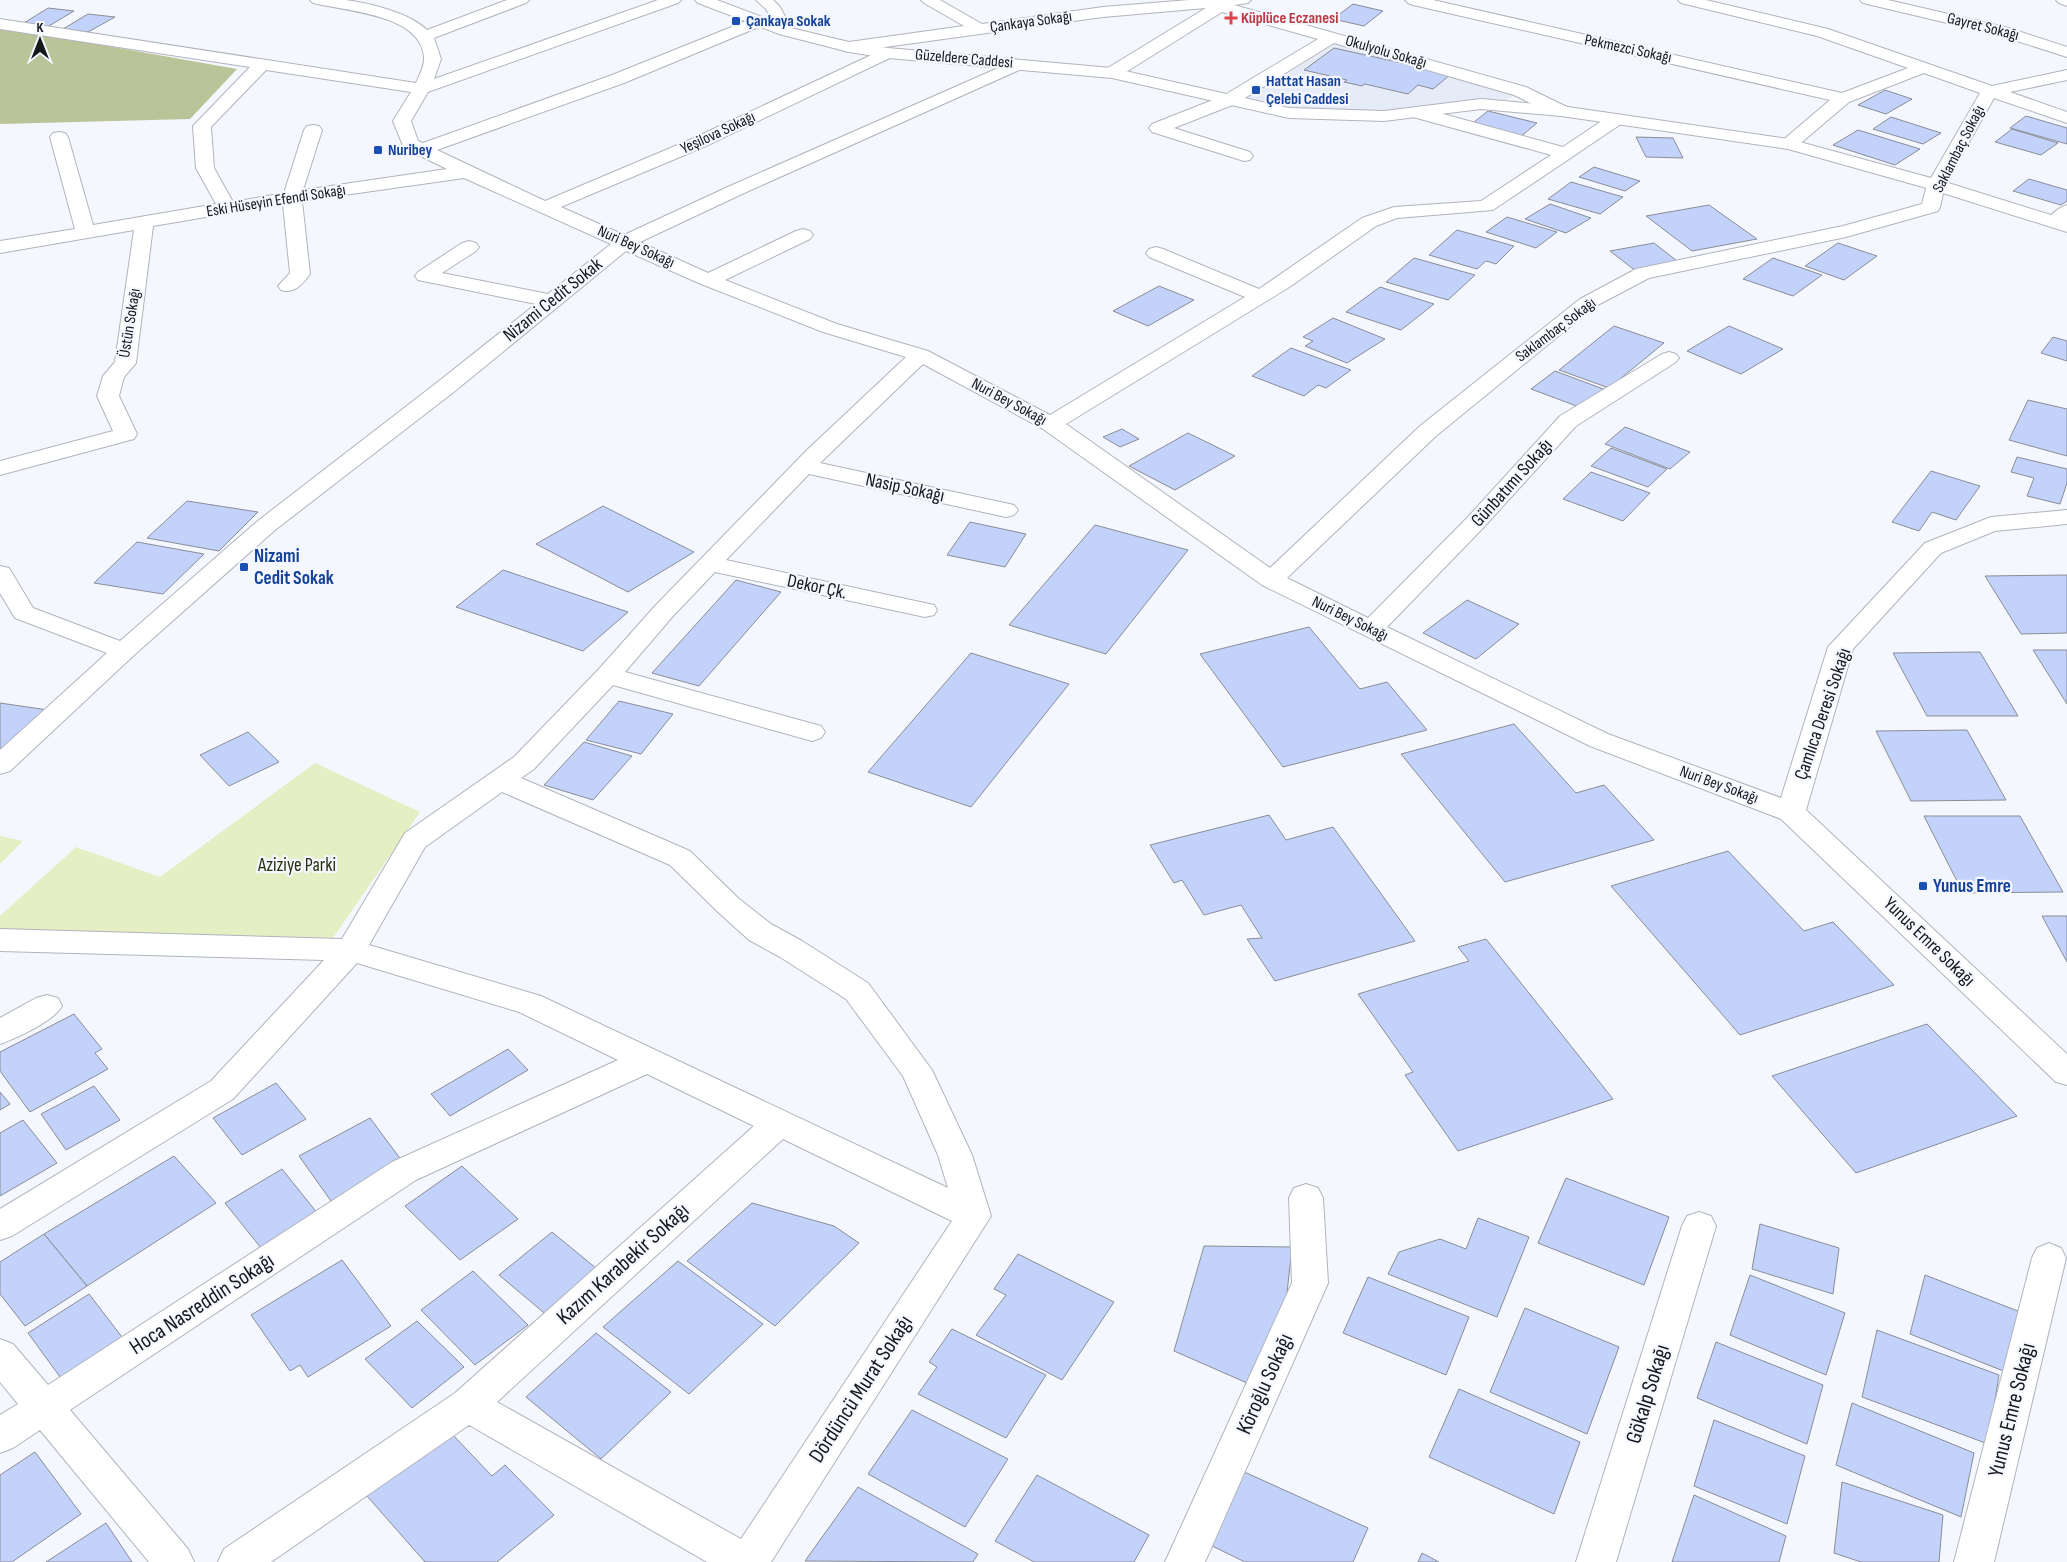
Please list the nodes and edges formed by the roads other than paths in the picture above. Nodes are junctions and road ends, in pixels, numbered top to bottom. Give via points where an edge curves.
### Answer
1 (318, 0) edge
2 (521, 0) edge
3 (673, 0) edge
4 (703, 0) edge
5 (764, 0) edge
6 (929, 0) edge
7 (1079, 0) edge
8 (1240, 0) edge
9 (1413, 0) edge
10 (1686, 0) edge
11 (1868, 0) edge
12 (1214, 5) junction
13 (1103, 12) junction
14 (760, 21) junction
15 (0, 24) edge
16 (980, 29) junction
17 (786, 31) junction
18 (425, 36) junction
19 (1333, 37) junction
20 (849, 47) junction
21 (2067, 52) edge
22 (888, 53) junction
23 (1020, 64) junction
24 (261, 65) junction
25 (1923, 68) junction
26 (1112, 72) junction
27 (2067, 75) edge
28 (422, 89) junction
29 (1989, 92) junction
30 (1843, 98) junction
31 (1229, 100) junction
32 (1561, 111) junction
33 (1419, 112) junction
34 (2067, 118) edge
35 (1615, 120) junction
36 (313, 130) dead end
37 (59, 137) dead end
38 (1789, 144) junction
39 (421, 150) junction
40 (1565, 153) junction
41 (1244, 156) dead end
42 (466, 172) junction
43 (1936, 185) junction
44 (292, 197) junction
45 (546, 207) junction
46 (228, 209) junction
47 (2063, 220) edge
48 (144, 223) junction
49 (85, 232) junction
50 (803, 235) dead end
51 (625, 242) junction
52 (0, 247) edge
53 (469, 247) dead end
54 (1156, 253) dead end
55 (708, 280) junction
56 (288, 286) dead end
57 (1260, 296) junction
58 (552, 301) junction
59 (921, 355) junction
60 (1669, 358) dead end
61 (1051, 424) junction
62 (804, 466) junction
63 (0, 468) edge
64 (1006, 510) dead end
65 (2067, 517) edge
66 (709, 564) junction
67 (0, 573) edge
68 (1271, 580) junction
69 (925, 610) dead end
70 (1371, 629) junction
71 (124, 651) junction
72 (608, 675) junction
73 (812, 732) dead end
74 (0, 765) edge
75 (500, 780) junction
76 (1791, 812) junction
77 (0, 940) edge
78 (351, 950) junction
79 (46, 1006) dead end
80 (0, 1032) edge
81 (648, 1060) junction
82 (2067, 1073) edge
83 (779, 1123) junction
84 (1306, 1198) dead end
85 (974, 1216) junction
86 (0, 1226) edge
87 (1699, 1226) dead end
88 (2049, 1258) dead end
89 (0, 1355) edge
90 (468, 1405) junction
91 (44, 1408) junction
92 (0, 1436) edge
93 (174, 1562) edge
94 (238, 1562) edge
95 (744, 1562) edge
96 (749, 1562) edge
97 (1185, 1562) edge
98 (1596, 1562) edge
99 (1974, 1562) edge

1 - 18 street via 365,8 414,26
2 - 18 street
3 - 28 street
4 - 14 street, Güzeldere Caddesi
5 - 17 street
6 - 16 street
7 - 13 street
8 - 12 street, Çankaya Sokağı
9 - 30 street, Pekmezci Sokağı
10 - 25 street via 1822,32
11 - 21 street, Gayret Sokağı via 2003,31
12 - 13 street, Çankaya Sokağı
12 - 19 street, Okulyolu Sokağı
12 - 26 street
13 - 16 street, Çankaya Sokağı
14 - 17 street, Güzeldere Caddesi
14 - 39 street via 618,79
15 - 24 street
16 - 20 street, Çankaya Sokağı
17 - 20 street, Güzeldere Caddesi
18 - 28 street, Nuri Bey Sokağı via 434,59
19 - 31 street
19 - 32 street, Okulyolu Sokağı via 1520,91
20 - 22 street, Güzeldere Caddesi
22 - 23 street, Güzeldere Caddesi
22 - 45 street, Yeşilova Sokağı via 700,142
23 - 26 street, Güzeldere Caddesi
23 - 51 street, Nizami Cedit Sokak
24 - 28 street
24 - 46 street via 202,126 205,168
25 - 29 street
25 - 30 street
26 - 31 street, Güzeldere Caddesi
27 - 29 street
28 - 39 street, Nuri Bey Sokağı via 402,121 410,144
29 - 34 street
29 - 43 street, Saklambaç Sokağı
30 - 38 street
31 - 33 street, Güzeldere Caddesi via 1289,112 1384,116
31 - 41 street via 1158,128
32 - 33 street, Güzeldere Caddesi via 1481,104
32 - 35 street
33 - 40 street
35 - 38 street
35 - 40 street
36 - 44 street
37 - 49 street
38 - 43 street
39 - 42 street, Nuri Bey Sokağı
40 - 57 street via 1486,206 1394,213 1369,222
42 - 44 street, Eski Hüseyin Efendi Sokağı
42 - 45 street, Nuri Bey Sokağı
43 - 47 street
43 - 68 street, Saklambaç Sokağı via 1931,207 1846,231 1643,273 1587,302 1428,431
44 - 46 street, Eski Hüseyin Efendi Sokağı
44 - 56 street via 300,274
45 - 51 street, Nuri Bey Sokağı
46 - 48 street, Eski Hüseyin Efendi Sokağı
48 - 49 street, Eski Hüseyin Efendi Sokağı
48 - 63 street, Üstün Sokağı via 125,363 114,376 108,396 126,434
49 - 52 street, Eski Hüseyin Efendi Sokağı
50 - 55 street
51 - 55 street, Nuri Bey Sokağı
51 - 58 street, Nizami Cedit Sokak
53 - 58 street via 425,276
54 - 57 street
55 - 59 street, Nuri Bey Sokağı via 830,328
57 - 61 street
58 - 71 street, Nizami Cedit Sokak via 267,525
59 - 61 street, Nuri Bey Sokağı
59 - 62 street
60 - 70 street, Günbatımı Sokağı via 1568,421 1476,523
61 - 68 street, Nuri Bey Sokağı
62 - 64 street, Nasip Sokağı
62 - 66 street
65 - 76 street, Çamlıca Deresi Sokağı via 1991,524 1933,548 1841,647
66 - 69 street, Dekor Çk.
66 - 72 street
67 - 71 street via 24,613
68 - 70 street, Nuri Bey Sokağı
70 - 76 street, Nuri Bey Sokağı via 1599,740
71 - 74 street, Nizami Cedit Sokak
72 - 73 street
72 - 75 street via 524,763
75 - 78 street via 416,840
75 - 85 street via 680,858 760,932 857,991 916,1070 956,1155
76 - 82 street, Yunus Emre Sokağı
77 - 78 street
78 - 81 street via 530,1004
78 - 86 street via 222,1090
79 - 80 street
81 - 83 street
81 - 91 street, Hoca Nasreddin Sokağı via 404,1171
83 - 85 street
83 - 90 street, Kazım Karabekir Sokağı
84 - 97 street, Köroğlu Sokağı via 1310,1283
85 - 96 street, Dördüncü Murat Sokağı
87 - 98 street, Gökalp Sokağı
88 - 99 street, Yunus Emre Sokağı
89 - 91 street
90 - 94 street, Kazım Karabekir Sokağı
90 - 95 street
91 - 92 street, Hoca Nasreddin Sokağı
91 - 93 street

